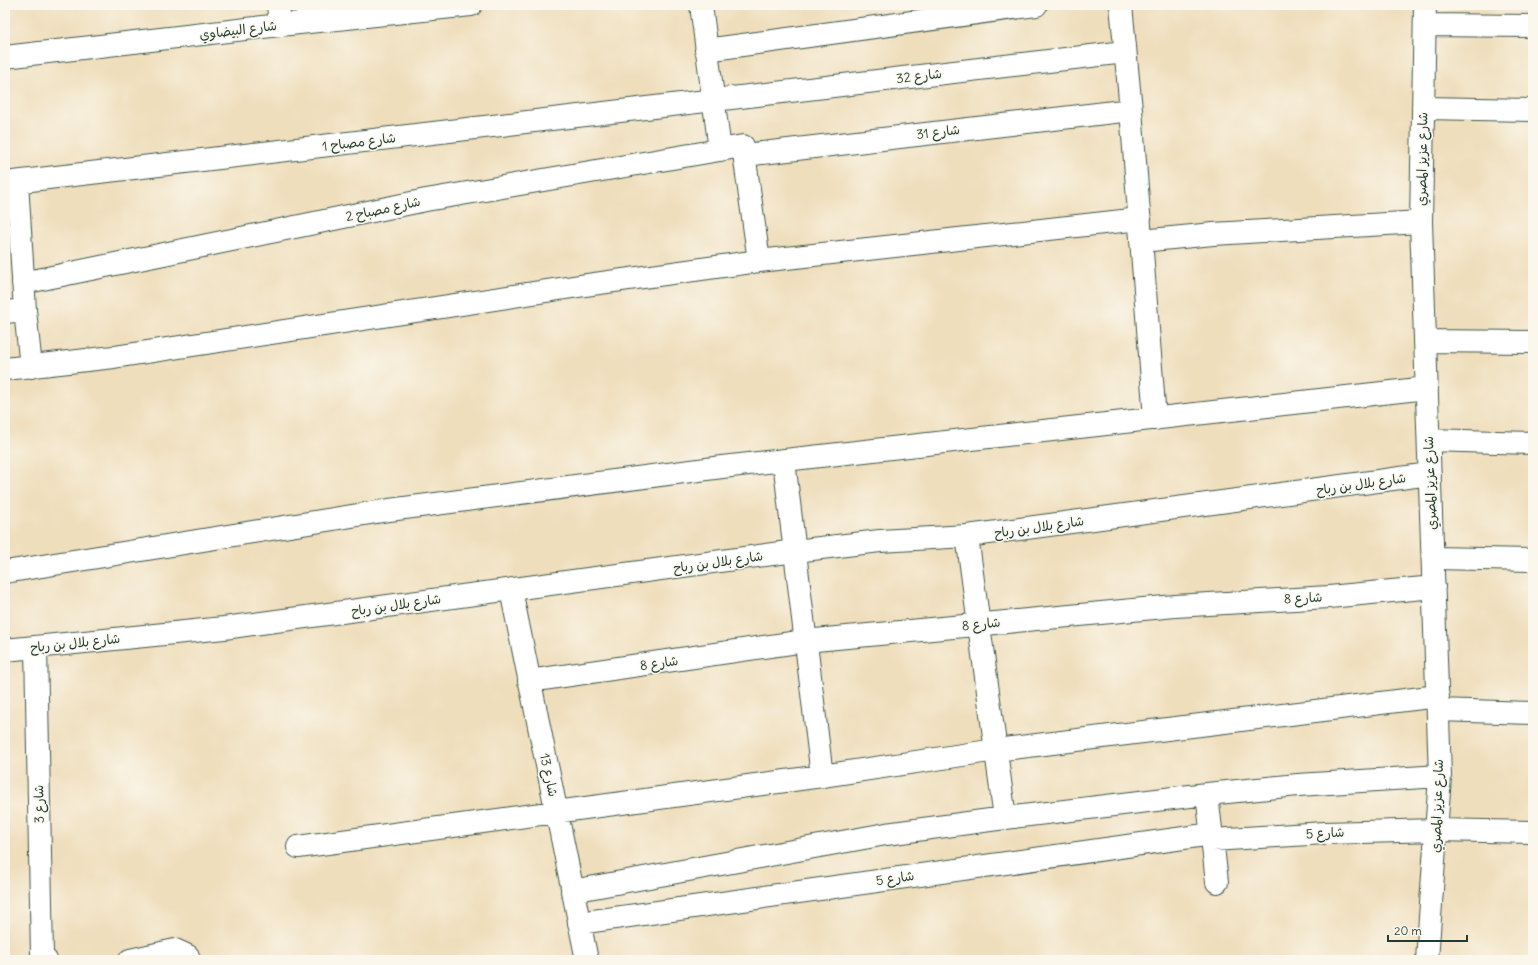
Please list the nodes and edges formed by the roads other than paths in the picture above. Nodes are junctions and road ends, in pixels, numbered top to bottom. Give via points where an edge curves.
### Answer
1 (472, 5) edge
2 (700, 5) edge
3 (1036, 5) edge
4 (1120, 5) edge
5 (279, 15) edge
6 (1425, 15) edge
7 (1533, 26) edge
8 (706, 50) junction
9 (1125, 52) junction
10 (5, 57) edge
11 (713, 100) junction
12 (1423, 108) junction
13 (1131, 110) junction
14 (1533, 110) edge
15 (720, 150) junction
16 (744, 151) junction
17 (11, 182) edge
18 (1140, 219) junction
19 (1421, 222) junction
20 (1141, 241) junction
21 (759, 261) junction
22 (23, 283) junction
23 (15, 311) edge
24 (1425, 341) junction
25 (1533, 342) edge
26 (31, 367) junction
27 (5, 369) edge
28 (1427, 388) junction
29 (1155, 419) junction
30 (1429, 440) junction
31 (1533, 443) edge
32 (784, 461) junction
33 (1430, 474) junction
34 (967, 536) junction
35 (795, 552) junction
36 (1433, 558) junction
37 (1533, 560) edge
38 (5, 572) edge
39 (1434, 587) junction
40 (511, 590) junction
41 (978, 625) junction
42 (805, 641) junction
43 (36, 647) junction
44 (5, 650) edge
45 (529, 682) junction
46 (1438, 703) junction
47 (1533, 713) edge
48 (996, 750) junction
49 (822, 776) junction
50 (1440, 776) junction
51 (1206, 794) junction
52 (556, 812) junction
53 (1005, 818) junction
54 (1437, 830) junction
55 (1533, 832) edge
56 (1212, 837) junction
57 (298, 847) dead end
58 (1217, 882) dead end
59 (572, 891) junction
60 (579, 923) junction
61 (46, 960) edge
62 (130, 960) edge
63 (189, 960) edge
64 (587, 960) edge
65 (1427, 960) edge

1 - 5 street, شارع البيضاوي
2 - 8 street
3 - 8 street
4 - 9 street
5 - 10 street, شارع البيضاوي
6 - 7 street
6 - 12 street, شارع عزيز المصري
8 - 11 street
9 - 11 street, شارع 32
9 - 13 street
11 - 15 street
11 - 17 street, شارع مصباح 1
12 - 14 street
12 - 19 street, شارع عزيز المصري
13 - 16 street, شارع 31
13 - 18 street
15 - 16 street, شارع مصباح 2 via 743,146
15 - 22 street, شارع مصباح 2 via 426,200
16 - 21 street
17 - 22 street
18 - 20 street
18 - 21 street
19 - 20 street via 1212,234
19 - 24 street, شارع عزيز المصري
20 - 29 street
21 - 26 street via 114,357
22 - 23 street
23 - 26 street
24 - 25 street
24 - 28 street, شارع عزيز المصري
26 - 27 street
28 - 29 street
28 - 30 street, شارع عزيز المصري
29 - 32 street
30 - 31 street
30 - 33 street, شارع عزيز المصري
32 - 35 street
32 - 38 street via 389,510
33 - 34 street, شارع بلال بن رباح
33 - 36 street, شارع عزيز المصري
34 - 35 street, شارع بلال بن رباح via 880,541
34 - 41 street
35 - 40 street, شارع بلال بن رباح
35 - 42 street
36 - 37 street
36 - 39 street, شارع عزيز المصري
39 - 41 street, شارع 8 via 1329,597 1175,606
39 - 46 street, شارع عزيز المصري
40 - 43 street, شارع بلال بن رباح via 224,628
40 - 45 street, شارع 13
41 - 42 street, شارع 8
41 - 48 street
42 - 45 street, شارع 8
42 - 49 street
43 - 44 street, شارع بلال بن رباح
43 - 61 street, شارع 3 via 42,956
45 - 52 street, شارع 13
46 - 47 street
46 - 48 street
46 - 50 street, شارع عزيز المصري
48 - 49 street
48 - 53 street
49 - 52 street
50 - 51 street
50 - 54 street, شارع عزيز المصري
51 - 53 street
51 - 56 street
52 - 57 street
52 - 59 street, شارع 13
53 - 59 street via 886,834
54 - 55 street, شارع 5
54 - 56 street, شارع 5
54 - 65 street, شارع عزيز المصري
56 - 58 street
56 - 60 street, شارع 5
59 - 60 street, شارع 13
60 - 64 street, شارع 13
62 - 63 street via 175,950 188,956

